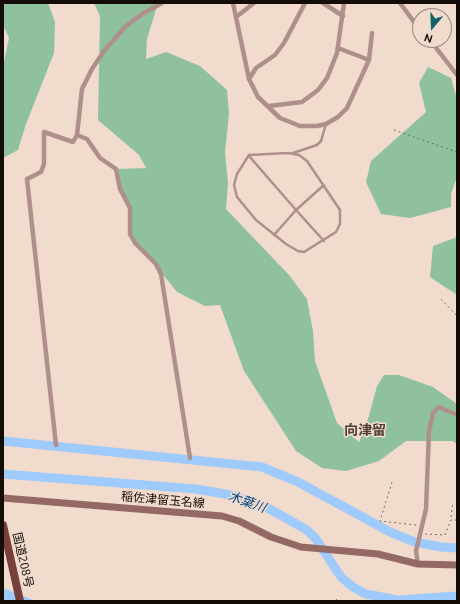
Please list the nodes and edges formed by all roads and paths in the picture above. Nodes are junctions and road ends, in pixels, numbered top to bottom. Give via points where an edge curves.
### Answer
1 (162, 3) edge
2 (232, 3) edge
3 (254, 3) edge
4 (305, 3) edge
5 (323, 3) edge
6 (344, 3) edge
7 (400, 3) edge
8 (343, 16) junction
9 (236, 17) junction
10 (412, 19) edge
11 (372, 33) dead end
12 (338, 48) junction
13 (436, 48) edge
14 (369, 60) junction
15 (457, 75) edge
16 (249, 79) junction
17 (269, 106) junction
18 (326, 124) junction
19 (394, 130) dead end
20 (77, 135) junction
21 (457, 152) edge
22 (293, 153) junction
23 (249, 155) junction
24 (324, 185) junction
25 (296, 210) junction
26 (274, 235) junction
27 (324, 241) junction
28 (441, 299) dead end
29 (457, 316) edge
30 (457, 415) edge
31 (56, 445) dead end
32 (190, 458) dead end
33 (392, 482) dead end
34 (3, 498) edge
35 (453, 502) dead end
36 (451, 517) dead end
37 (457, 520) edge
38 (3, 525) edge
39 (420, 526) dead end
40 (425, 534) dead end
41 (418, 564) junction
42 (457, 565) edge
43 (337, 596) dead end
44 (20, 601) edge
45 (336, 601) edge

1 - 20 street via 126,26 92,69 82,89
2 - 9 street
3 - 9 street
4 - 16 street via 284,43 275,55 256,68
5 - 8 street
6 - 8 street
7 - 10 street
8 - 12 street
9 - 16 street
11 - 14 street
12 - 14 street
12 - 17 street via 327,78 312,96 302,102
13 - 15 street
14 - 18 street via 347,108
16 - 17 street via 258,97
17 - 18 street via 285,122 300,126
18 - 22 lane via 321,141 317,145
19 - 21 path
20 - 31 street via 73,142 44,132 44,164 41,172 27,179
20 - 32 street via 87,139 100,158 116,169 120,189 130,208 130,234 135,243 156,264 161,274
22 - 23 lane
22 - 24 lane via 307,161
23 - 25 lane
23 - 26 lane via 237,174 234,185 237,197 251,215
24 - 25 lane
24 - 27 lane via 340,210 340,224 336,232
25 - 26 lane
25 - 27 lane
26 - 27 lane via 298,251 304,252
28 - 29 path
30 - 41 street via 439,407 432,418 426,509 416,552
33 - 39 path via 380,521
34 - 41 main road, 稲佐津留玉名線 via 222,516 249,525 288,544 378,554
35 - 36 path
37 - 40 path via 451,520 445,535
38 - 44 highway, 国道208号
41 - 42 main road, 稲佐津留玉名線
43 - 45 path

